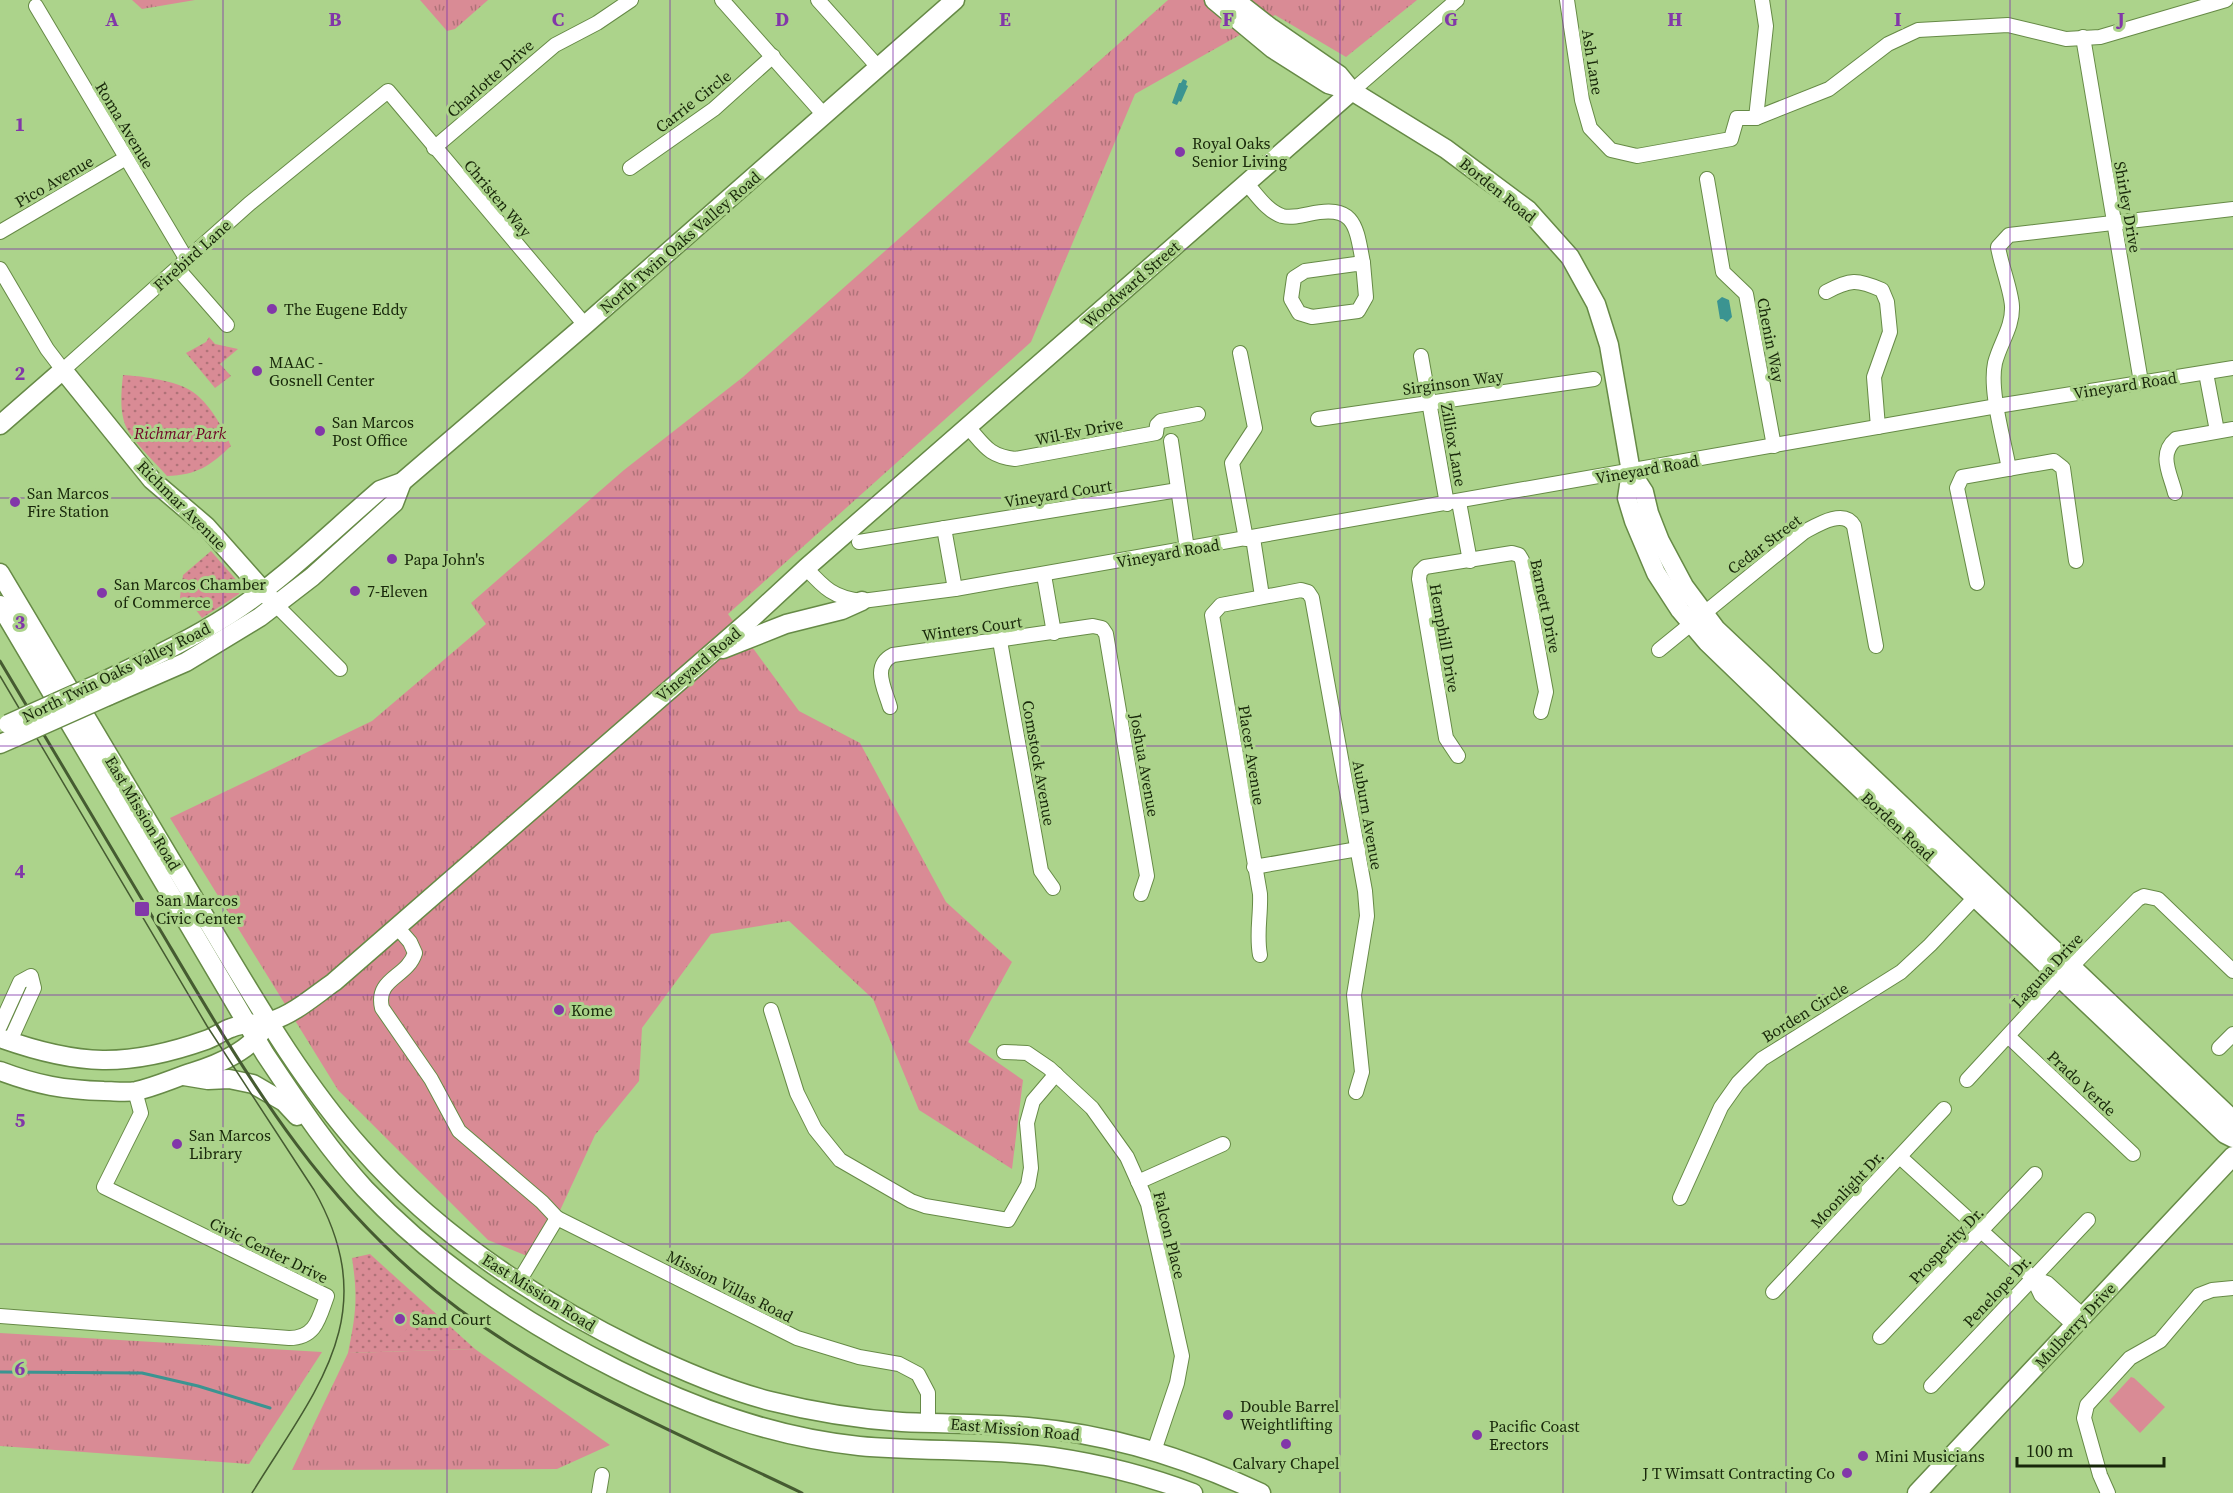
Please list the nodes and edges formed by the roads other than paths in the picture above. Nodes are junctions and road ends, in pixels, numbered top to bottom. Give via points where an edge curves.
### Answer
1 (631, 0) edge
2 (722, 0) edge
3 (818, 0) edge
4 (955, 0) edge
5 (1214, 0) edge
6 (1235, 0) edge
7 (1457, 0) edge
8 (1567, 0) edge
9 (1763, 0) edge
10 (2226, 0) edge
11 (36, 6) dead end
12 (1253, 24) junction
13 (2082, 38) junction
14 (773, 56) junction
15 (878, 68) junction
16 (1352, 90) junction
17 (388, 91) joint
18 (824, 115) junction
19 (1756, 118) junction
20 (434, 148) junction
21 (126, 158) junction
22 (630, 168) dead end
23 (1707, 179) dead end
24 (1247, 184) junction
25 (2233, 209) edge
26 (2114, 224) junction
27 (0, 232) edge
28 (1363, 263) junction
29 (182, 264) junction
30 (0, 269) edge
31 (1826, 292) dead end
32 (227, 325) dead end
33 (585, 325) junction
34 (1240, 353) dead end
35 (1421, 356) dead end
36 (2233, 368) edge
37 (63, 370) junction
38 (2206, 372) junction
39 (1594, 380) dead end
40 (2141, 382) junction
41 (1429, 402) junction
42 (1997, 406) junction
43 (1198, 414) dead end
44 (1318, 419) dead end
45 (0, 425) edge
46 (968, 427) junction
47 (1878, 428) junction
48 (2233, 429) edge
49 (2217, 430) junction
50 (1171, 441) dead end
51 (1774, 446) junction
52 (2009, 469) junction
53 (1631, 472) junction
54 (402, 482) junction
55 (1178, 490) junction
56 (2175, 493) dead end
57 (1453, 503) junction
58 (944, 528) junction
59 (1249, 538) junction
60 (859, 543) dead end
61 (1187, 549) junction
62 (1470, 561) junction
63 (2076, 561) dead end
64 (806, 568) junction
65 (0, 573) edge
66 (1044, 575) junction
67 (1977, 583) dead end
68 (955, 589) junction
69 (263, 591) junction
70 (1262, 596) junction
71 (862, 601) junction
72 (0, 605) edge
73 (276, 605) junction
74 (1696, 618) junction
75 (1054, 633) junction
76 (1107, 640) joint
77 (1000, 641) junction
78 (1876, 646) dead end
79 (1659, 650) dead end
80 (710, 654) junction
81 (340, 669) dead end
82 (104, 690) junction
83 (69, 704) junction
84 (890, 707) dead end
85 (1541, 712) dead end
86 (6, 733) edge
87 (1458, 756) dead end
88 (1358, 849) junction
89 (1254, 867) junction
90 (1053, 888) dead end
91 (1981, 892) junction
92 (1142, 894) dead end
93 (397, 927) junction
94 (1260, 955) dead end
95 (2072, 966) junction
96 (2233, 971) edge
97 (2059, 980) junction
98 (771, 1010) dead end
99 (270, 1021) junction
100 (252, 1031) junction
101 (2233, 1034) edge
102 (3, 1035) edge
103 (2008, 1036) junction
104 (2219, 1048) dead end
105 (1004, 1052) dead end
106 (0, 1062) edge
107 (0, 1071) edge
108 (1056, 1074) junction
109 (182, 1076) junction
110 (1967, 1080) dead end
111 (135, 1091) junction
112 (1356, 1092) dead end
113 (1944, 1109) dead end
114 (2233, 1120) edge
115 (2233, 1138) edge
116 (1223, 1144) dead end
117 (2133, 1154) dead end
118 (2233, 1156) edge
119 (1900, 1157) junction
120 (2035, 1174) dead end
121 (1138, 1182) junction
122 (363, 1187) junction
123 (1680, 1198) dead end
124 (557, 1218) junction
125 (2088, 1220) dead end
126 (1982, 1232) junction
127 (2033, 1278) junction
128 (518, 1283) junction
129 (2233, 1288) edge
130 (1773, 1292) dead end
131 (0, 1316) edge
132 (2078, 1320) junction
133 (1880, 1338) dead end
134 (1931, 1386) dead end
135 (928, 1422) junction
136 (859, 1446) junction
137 (1154, 1451) junction
138 (1184, 1461) junction
139 (1206, 1468) junction
140 (602, 1475) dead end
141 (1145, 1476) junction
142 (1174, 1486) junction
143 (599, 1493) edge
144 (1193, 1493) edge
145 (1261, 1493) edge
146 (1917, 1493) edge
147 (2108, 1493) edge

1 - 20 street, Charlotte Drive via 555,45
2 - 14 street
3 - 15 street
4 - 15 main road, North Twin Oaks Valley Road
5 - 12 main road
6 - 12 main road, Borden Road
7 - 16 street, Woodward Street
8 - 19 street, Ash Lane via 1590,128 1611,150 1637,156 1731,139 1737,118
9 - 19 street via 1766,27
10 - 13 street via 2100,37
11 - 21 street, Roma Avenue
12 - 16 main road, Borden Road via 1339,75
13 - 19 street via 2059,38 2008,25 1918,30 1888,44 1829,89
13 - 26 street, Shirley Drive
14 - 18 street
14 - 22 street, Carrie Circle via 714,109
15 - 18 main road, North Twin Oaks Valley Road
16 - 24 main road, Woodward Street
16 - 53 main road, Borden Road via 1446,149 1528,210 1570,257 1606,331
17 - 20 street, Christen Way
17 - 29 street, Firebird Lane via 283,175
18 - 33 main road, North Twin Oaks Valley Road
20 - 33 street, Christen Way
21 - 27 street, Pico Avenue
21 - 29 street, Roma Avenue
23 - 51 street, Chenin Way via 1723,272 1746,294
24 - 28 street via 1281,215 1295,217 1328,210 1346,216 1358,231
24 - 46 main road, Woodward Street
25 - 26 street
26 - 40 street, Shirley Drive
26 - 42 street via 2009,235 1998,247 2012,304 2011,322 1995,362
28 - 28 street via 1366,297 1358,311 1312,317 1299,314 1291,299 1294,278 1305,271
29 - 32 street, Roma Avenue
29 - 37 street, Firebird Lane
30 - 37 street, Richmar Avenue
31 - 47 street via 1845,282 1865,283 1882,290 1887,302 1890,332 1874,377
33 - 54 main road, North Twin Oaks Valley Road
34 - 59 street via 1254,428 1232,464
35 - 41 street, Zilliox Lane
36 - 38 street, Vineyard Road
37 - 45 main road, Firebird Lane
37 - 69 main road, Richmar Avenue via 152,480 206,526
38 - 40 street, Vineyard Road
38 - 49 street
39 - 41 street, Sirginson Way
40 - 42 street, Vineyard Road
41 - 44 street, Sirginson Way
41 - 57 street, Zilliox Lane
42 - 47 street, Vineyard Road
42 - 52 street
43 - 46 street, Wil-Ev Drive via 1161,421 1156,433 1015,459 991,453
46 - 64 main road, Woodward Street
47 - 51 street, Vineyard Road
48 - 49 street
49 - 56 street via 2176,439 2169,445 2165,454
50 - 55 street
51 - 53 street, Vineyard Road
52 - 63 street via 2054,461 2063,468
52 - 67 street via 1962,477 1957,488
53 - 57 street, Vineyard Road
53 - 74 main road, Borden Road via 1644,492 1660,541
54 - 69 main road, North Twin Oaks Valley Road via 380,490
54 - 73 main road, North Twin Oaks Valley Road via 394,503
55 - 58 street, Vineyard Court
55 - 61 street
57 - 59 street, Vineyard Road
57 - 62 street, Zilliox Lane
58 - 60 street, Vineyard Court
58 - 68 street
59 - 61 street, Vineyard Road
59 - 70 street
61 - 66 street, Vineyard Road
62 - 85 street, Barnett Drive via 1512,554 1522,560 1546,692
62 - 87 street, Hemphill Drive via 1425,567 1419,579 1446,738
64 - 71 street, Vineyard Road via 829,592
64 - 80 main road, Vineyard Road
65 - 83 main road
66 - 68 street, Vineyard Road
66 - 75 street
68 - 71 street, Vineyard Road
69 - 73 main road, Richmar Avenue
69 - 82 main road, North Twin Oaks Valley Road
70 - 88 street, Auburn Avenue via 1301,590 1312,598
70 - 89 street, Placer Avenue via 1221,605 1212,615
71 - 80 main road via 786,624
72 - 83 main road
73 - 81 street, Richmar Avenue
73 - 82 main road, North Twin Oaks Valley Road via 204,653 166,672
74 - 78 street, Cedar Street via 1804,532 1822,522 1845,517 1854,526
74 - 79 street, Cedar Street
74 - 91 main road, Borden Road via 1716,629
75 - 76 street, Winters Court via 1093,626 1102,628
75 - 77 street, Winters Court
76 - 92 street, Joshua Avenue via 1147,876
77 - 84 street, Winters Court via 885,659 880,670
77 - 90 street, Comstock Avenue via 1041,871
80 - 93 main road, Vineyard Road
82 - 86 main road, North Twin Oaks Valley Road, bridge
83 - 99 main road, East Mission Road
83 - 100 main road, East Mission Road
88 - 89 street
88 - 112 street, Auburn Avenue via 1367,916 1354,995 1362,1072
89 - 94 street, Placer Avenue via 1260,894
91 - 95 main road, Borden Road
91 - 97 main road, Borden Road
91 - 123 street, Borden Circle via 1901,972 1762,1059 1746,1075 1721,1107
93 - 99 main road, Vineyard Road via 334,982 288,1014
93 - 124 street, Mission Villas Road via 415,953 411,964 384,987 379,997 382,1008 431,1078 459,1131
95 - 96 street, Laguna Drive via 2144,896 2158,898
95 - 97 street, Laguna Drive
95 - 114 main road, Borden Road
97 - 103 street, Laguna Drive
97 - 115 main road, Borden Road
98 - 108 street via 797,1093 815,1129 840,1160 925,1206 1008,1220 1028,1185 1031,1168 1027,1123 1033,1101
99 - 100 main road
99 - 128 main road, East Mission Road via 314,1088 382,1171 405,1195
100 - 102 main road via 232,1027 168,1052 105,1061 40,1052
100 - 109 main road via 228,1058
100 - 122 main road, East Mission Road via 291,1093
101 - 104 street
102 - 106 main road
103 - 110 street, Laguna Drive
103 - 117 street, Prado Verde
105 - 108 street, Falcon Place via 1027,1053
107 - 111 main road via 31,1083 73,1091
108 - 121 street, Falcon Place via 1111,1132
109 - 111 main road
109 - 122 main road via 229,1079 253,1084 273,1094
111 - 131 street, Civic Center Drive via 141,1113 104,1187 327,1296 313,1329 308,1335 289,1338
113 - 119 street, Moonlight Dr.
116 - 121 street
118 - 132 main road, Mulberry Drive
119 - 126 street
119 - 130 street, Moonlight Dr.
120 - 126 street, Prosperity Dr.
121 - 137 street, Falcon Place via 1148,1204 1182,1356
122 - 136 main road, East Mission Road via 466,1279 562,1342 698,1407 770,1430
124 - 128 street
124 - 135 street, Mission Villas Road via 796,1338 859,1358 899,1364 918,1374 928,1393
125 - 127 street, Penelope Dr.
126 - 127 street
126 - 133 street, Prosperity Dr.
127 - 132 street via 2049,1284
127 - 134 street, Penelope Dr.
128 - 135 main road, East Mission Road via 602,1332 730,1389 817,1412 860,1419
129 - 147 street via 2199,1295 2160,1341 2130,1358 2086,1405 2084,1418
132 - 146 main road, Mulberry Drive
135 - 136 main road via 916,1438 879,1436
135 - 137 main road, East Mission Road via 1045,1429
136 - 141 main road, East Mission Road via 1051,1457
137 - 138 main road, East Mission Road
138 - 139 main road, East Mission Road
138 - 141 main road
139 - 142 main road via 1180,1475
139 - 145 main road, East Mission Road
140 - 143 street
141 - 142 main road, East Mission Road
142 - 144 main road, East Mission Road

